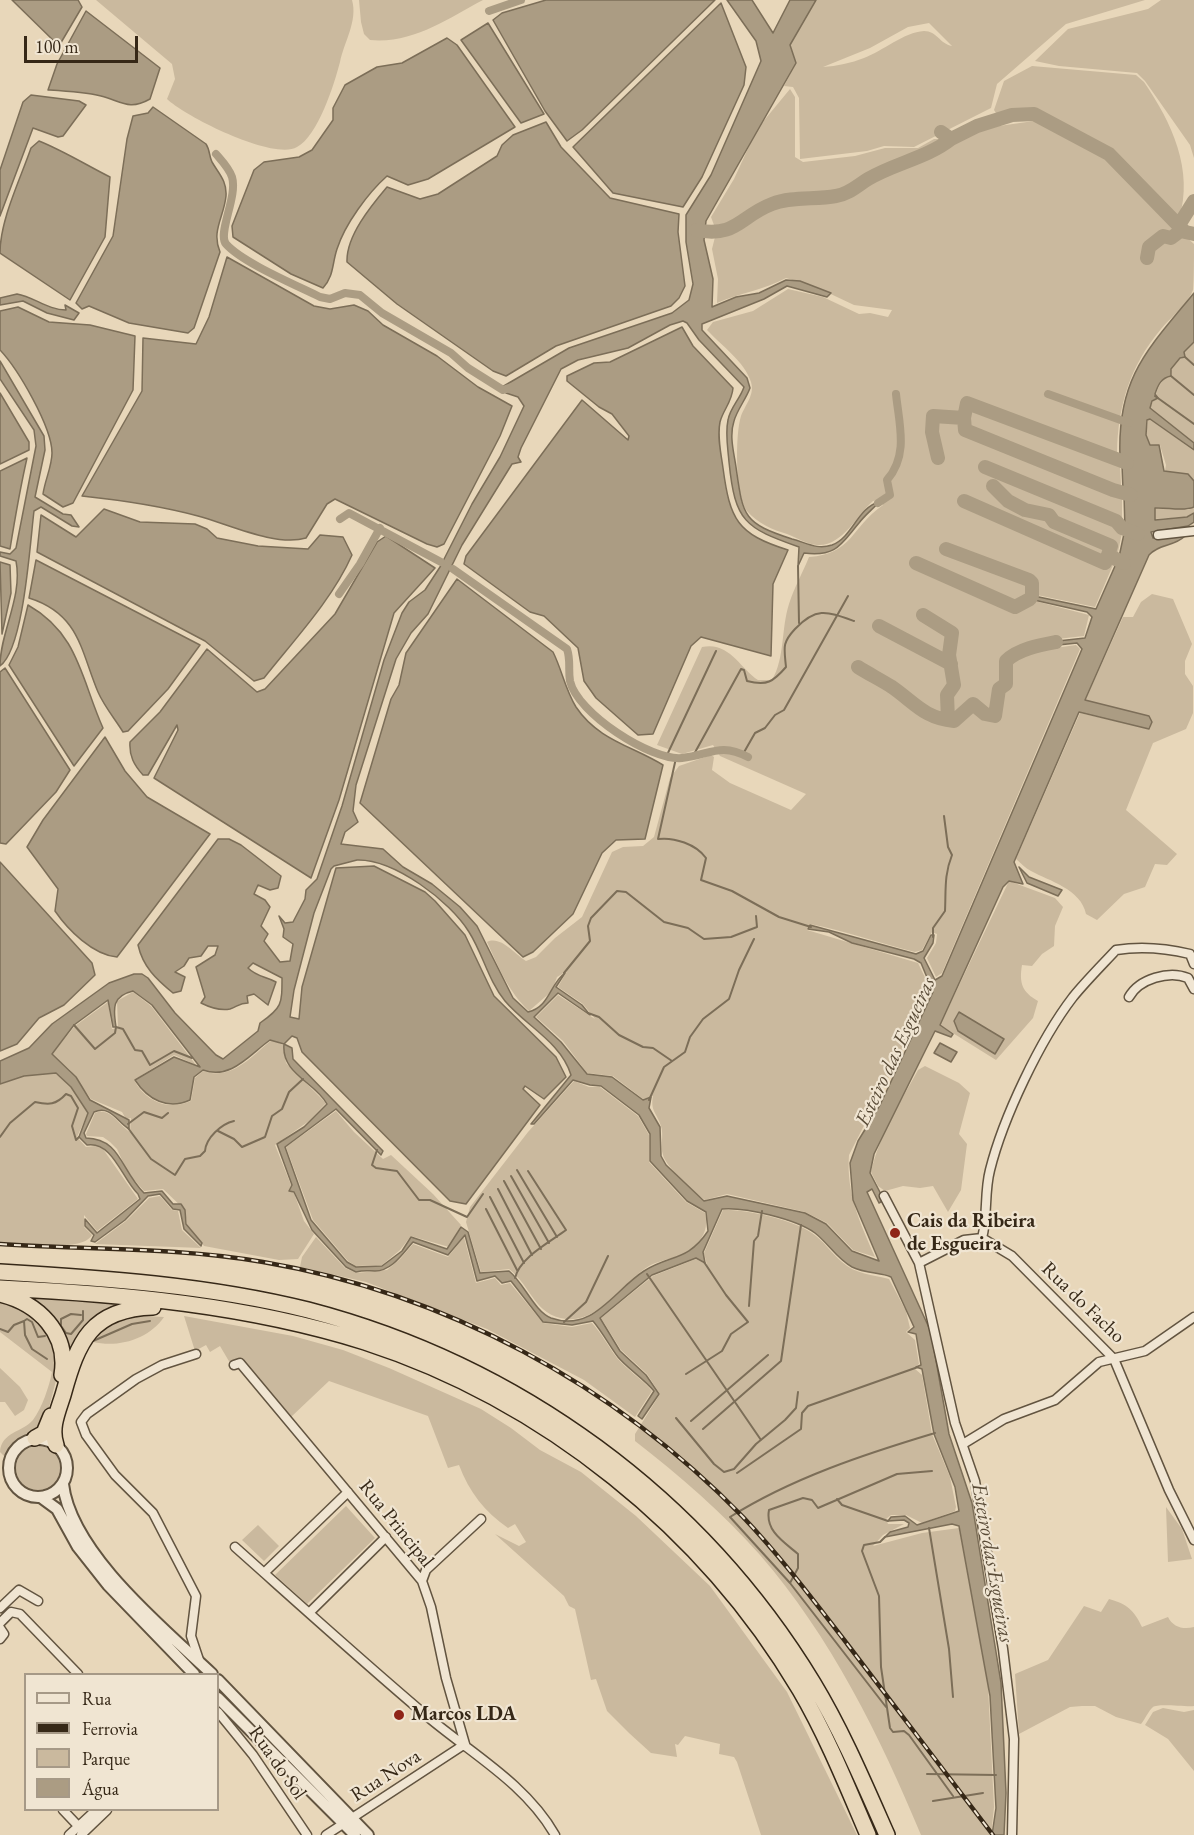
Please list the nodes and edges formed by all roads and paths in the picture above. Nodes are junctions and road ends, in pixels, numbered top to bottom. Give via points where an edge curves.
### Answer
1 (1194, 531) edge
2 (1158, 535) dead end
3 (1194, 964) edge
4 (1194, 989) edge
5 (1129, 997) dead end
6 (884, 1196) dead end
7 (982, 1238) junction
8 (919, 1263) junction
9 (0, 1272) edge
10 (0, 1288) edge
11 (0, 1294) edge
12 (188, 1305) junction
13 (1194, 1317) edge
14 (196, 1354) dead end
15 (1114, 1359) junction
16 (234, 1365) dead end
17 (35, 1438) junction
18 (963, 1444) junction
19 (56, 1445) junction
20 (5, 1461) edge
21 (0, 1473) edge
22 (11, 1478) junction
23 (63, 1484) junction
24 (348, 1492) junction
25 (42, 1498) junction
26 (481, 1519) dead end
27 (386, 1537) junction
28 (1194, 1540) edge
29 (236, 1547) dead end
30 (264, 1573) junction
31 (422, 1581) junction
32 (38, 1601) dead end
33 (0, 1608) edge
34 (309, 1613) junction
35 (0, 1623) edge
36 (0, 1628) edge
37 (0, 1639) edge
38 (200, 1663) junction
39 (77, 1673) edge
40 (194, 1673) edge
41 (211, 1673) edge
42 (219, 1690) edge
43 (219, 1713) edge
44 (465, 1744) junction
45 (65, 1811) edge
46 (95, 1811) edge
47 (105, 1811) edge
48 (348, 1820) junction
49 (83, 1832) edge
50 (69, 1835) edge
51 (307, 1835) edge
52 (326, 1835) edge
53 (355, 1835) edge
54 (368, 1835) edge
55 (555, 1835) edge
56 (868, 1835) edge
57 (887, 1835) edge
58 (1012, 1835) edge

1 - 2 street
3 - 7 street via 1190,954 1174,950 1140,946 1116,950 1073,998 1011,1111 990,1172
4 - 5 street via 1188,978 1181,975 1154,978 1140,983
6 - 8 street
7 - 8 street via 964,1240
7 - 15 street, Rua do Facho via 1012,1256
8 - 18 street
9 - 57 highway via 156,1284 307,1310 428,1350 548,1412 609,1454 662,1499 717,1555 767,1616 818,1692 853,1757
10 - 12 highway
11 - 17 highway via 26,1302 45,1318 63,1353 60,1383 48,1426
12 - 19 highway via 128,1310 92,1328 71,1366 54,1427
12 - 56 highway via 303,1325 424,1364 540,1425 598,1466 652,1510 707,1564 755,1624 800,1690
13 - 15 street, Rua do Facho via 1145,1351
14 - 38 street via 136,1379 81,1422 115,1475 153,1513 196,1596 191,1636
15 - 18 street via 1099,1362 1055,1400 1004,1419
15 - 28 street
16 - 24 street, Rua Principal via 240,1363
17 - 19 street
17 - 20 street via 21,1443
18 - 58 street via 975,1481 1003,1649 1014,1739
19 - 23 street via 68,1463
20 - 22 street
21 - 22 street
22 - 25 street via 20,1491
23 - 25 street
23 - 38 street via 70,1514 86,1542 113,1577
24 - 27 street, Rua Principal
24 - 30 street
25 - 40 street via 57,1509 78,1547 108,1585
26 - 31 street via 426,1570
27 - 31 street, Rua Principal
27 - 34 street
29 - 30 street
30 - 34 street
31 - 44 street, Rua Principal
32 - 33 street via 19,1590
34 - 44 street via 428,1717
35 - 39 street via 11,1612 20,1614
36 - 37 street via 4,1635
38 - 41 street
42 - 48 street
43 - 51 street, Rua do Sol via 253,1755
44 - 48 street, Rua Nova
44 - 55 street via 530,1802
45 - 49 street
46 - 49 street
47 - 49 street
48 - 52 street, Rua Nova
48 - 53 street
48 - 54 street
49 - 50 street

